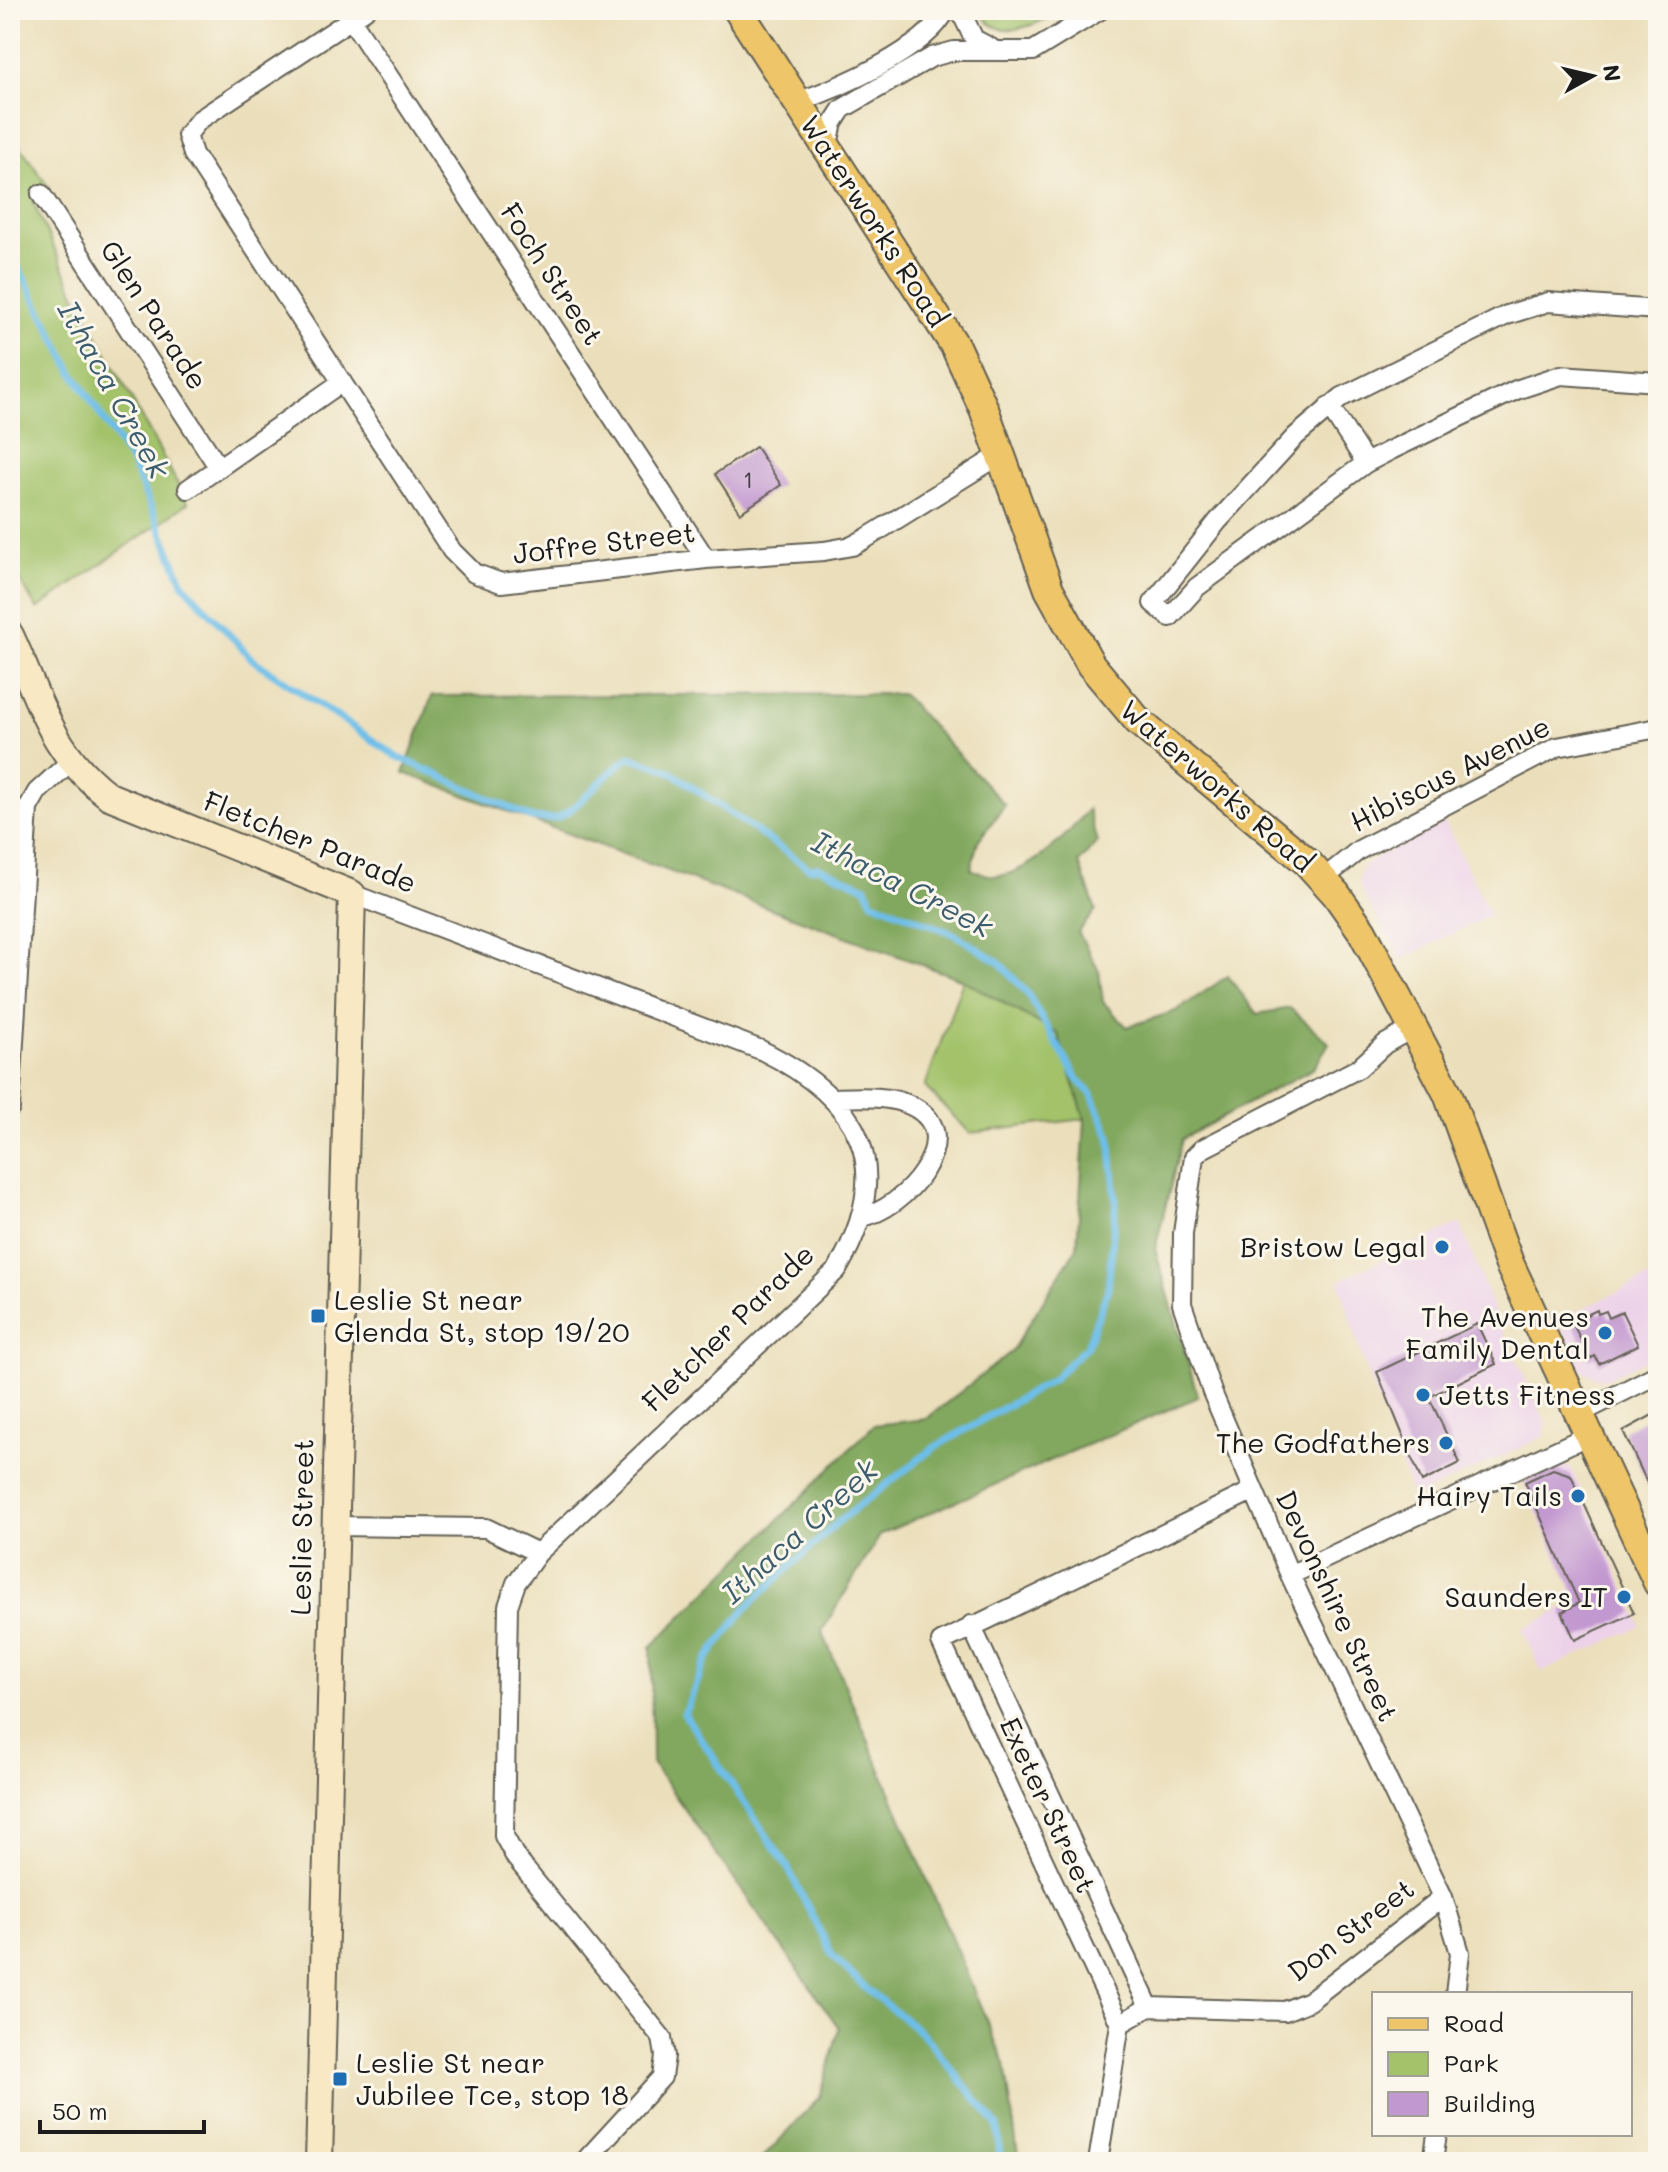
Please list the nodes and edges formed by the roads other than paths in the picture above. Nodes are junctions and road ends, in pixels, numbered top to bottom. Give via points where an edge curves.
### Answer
1 (738, 10) edge
2 (946, 10) edge
3 (960, 10) edge
4 (1100, 10) edge
5 (358, 15) edge
6 (1002, 51) junction
7 (881, 63) junction
8 (890, 80) junction
9 (797, 102) junction
10 (827, 148) junction
11 (41, 194) dead end
12 (1658, 310) edge
13 (342, 382) junction
14 (1658, 382) edge
15 (1329, 406) junction
16 (1000, 455) junction
17 (1366, 463) junction
18 (219, 468) junction
19 (188, 489) dead end
20 (1194, 550) junction
21 (706, 559) junction
22 (1229, 564) junction
23 (10, 635) edge
24 (1658, 728) edge
25 (70, 762) junction
26 (1323, 879) junction
27 (352, 894) junction
28 (16, 898) edge
29 (1413, 1028) junction
30 (835, 1098) junction
31 (10, 1108) edge
32 (861, 1217) junction
33 (1658, 1374) edge
34 (1584, 1425) junction
35 (1252, 1491) junction
36 (334, 1526) junction
37 (538, 1553) junction
38 (1290, 1575) junction
39 (1658, 1583) edge
40 (971, 1625) junction
41 (1443, 1897) junction
42 (1455, 1992) edge
43 (1149, 2007) junction
44 (1120, 2024) junction
45 (1437, 2136) edge
46 (319, 2162) edge
47 (584, 2162) edge
48 (1098, 2162) edge
49 (1433, 2162) edge

1 - 9 main road, Waterworks Road
2 - 7 street via 931,31
3 - 6 street via 974,39
4 - 6 street via 1033,51
5 - 13 street, Joffre Street via 199,120 187,135 193,154
5 - 21 street, Foch Street
6 - 8 street via 945,52
7 - 8 street
7 - 9 street
8 - 10 street via 842,109
9 - 10 main road, Waterworks Road
10 - 16 main road, Waterworks Road via 955,346
11 - 18 street, Glen Parade
12 - 15 street via 1548,302 1492,322
13 - 18 street
13 - 21 street, Joffre Street via 452,551 474,573 501,583
14 - 17 street via 1561,375 1516,390
15 - 17 street
15 - 20 street
16 - 21 street, Joffre Street via 852,546
16 - 26 main road, Waterworks Road via 1049,589 1076,642 1107,686 1150,732
17 - 22 street
18 - 19 street
20 - 22 street via 1210,563
20 - 22 street via 1153,603 1170,617 1184,598
23 - 25 street, Fletcher Parade via 45,722
24 - 26 street, Hibiscus Avenue via 1557,747 1370,844
25 - 27 street, Fletcher Parade via 109,796
25 - 28 street via 37,792 28,808
26 - 29 main road, Waterworks Road via 1362,931
27 - 30 street, Fletcher Parade via 761,1050 802,1070
27 - 36 street, Leslie Street
28 - 31 street
29 - 34 main road, Waterworks Road via 1458,1119 1509,1263
29 - 35 street, Devonshire Street via 1359,1068 1194,1157 1183,1233 1182,1304
30 - 32 street, Fletcher Parade via 862,1151 866,1178
30 - 32 street via 900,1102 925,1116 932,1129 933,1150 914,1187 876,1215
32 - 37 street, Fletcher Parade via 837,1270
33 - 34 street
34 - 38 street
34 - 39 main road, Waterworks Road
35 - 38 street, Devonshire Street
35 - 40 street, Exeter Street
36 - 37 street via 486,1528
36 - 46 street, Leslie Street
37 - 47 street, Fletcher Parade via 516,1583 508,1606 504,1836 516,1858 662,2038 665,2056 662,2077
38 - 41 street, Devonshire Street
40 - 43 street, Exeter Street
40 - 44 street, Exeter Street via 941,1642
41 - 42 street, Devonshire Street via 1460,1953
41 - 43 street, Don Street via 1309,2001 1285,2011
43 - 44 street
44 - 48 street
45 - 49 street

